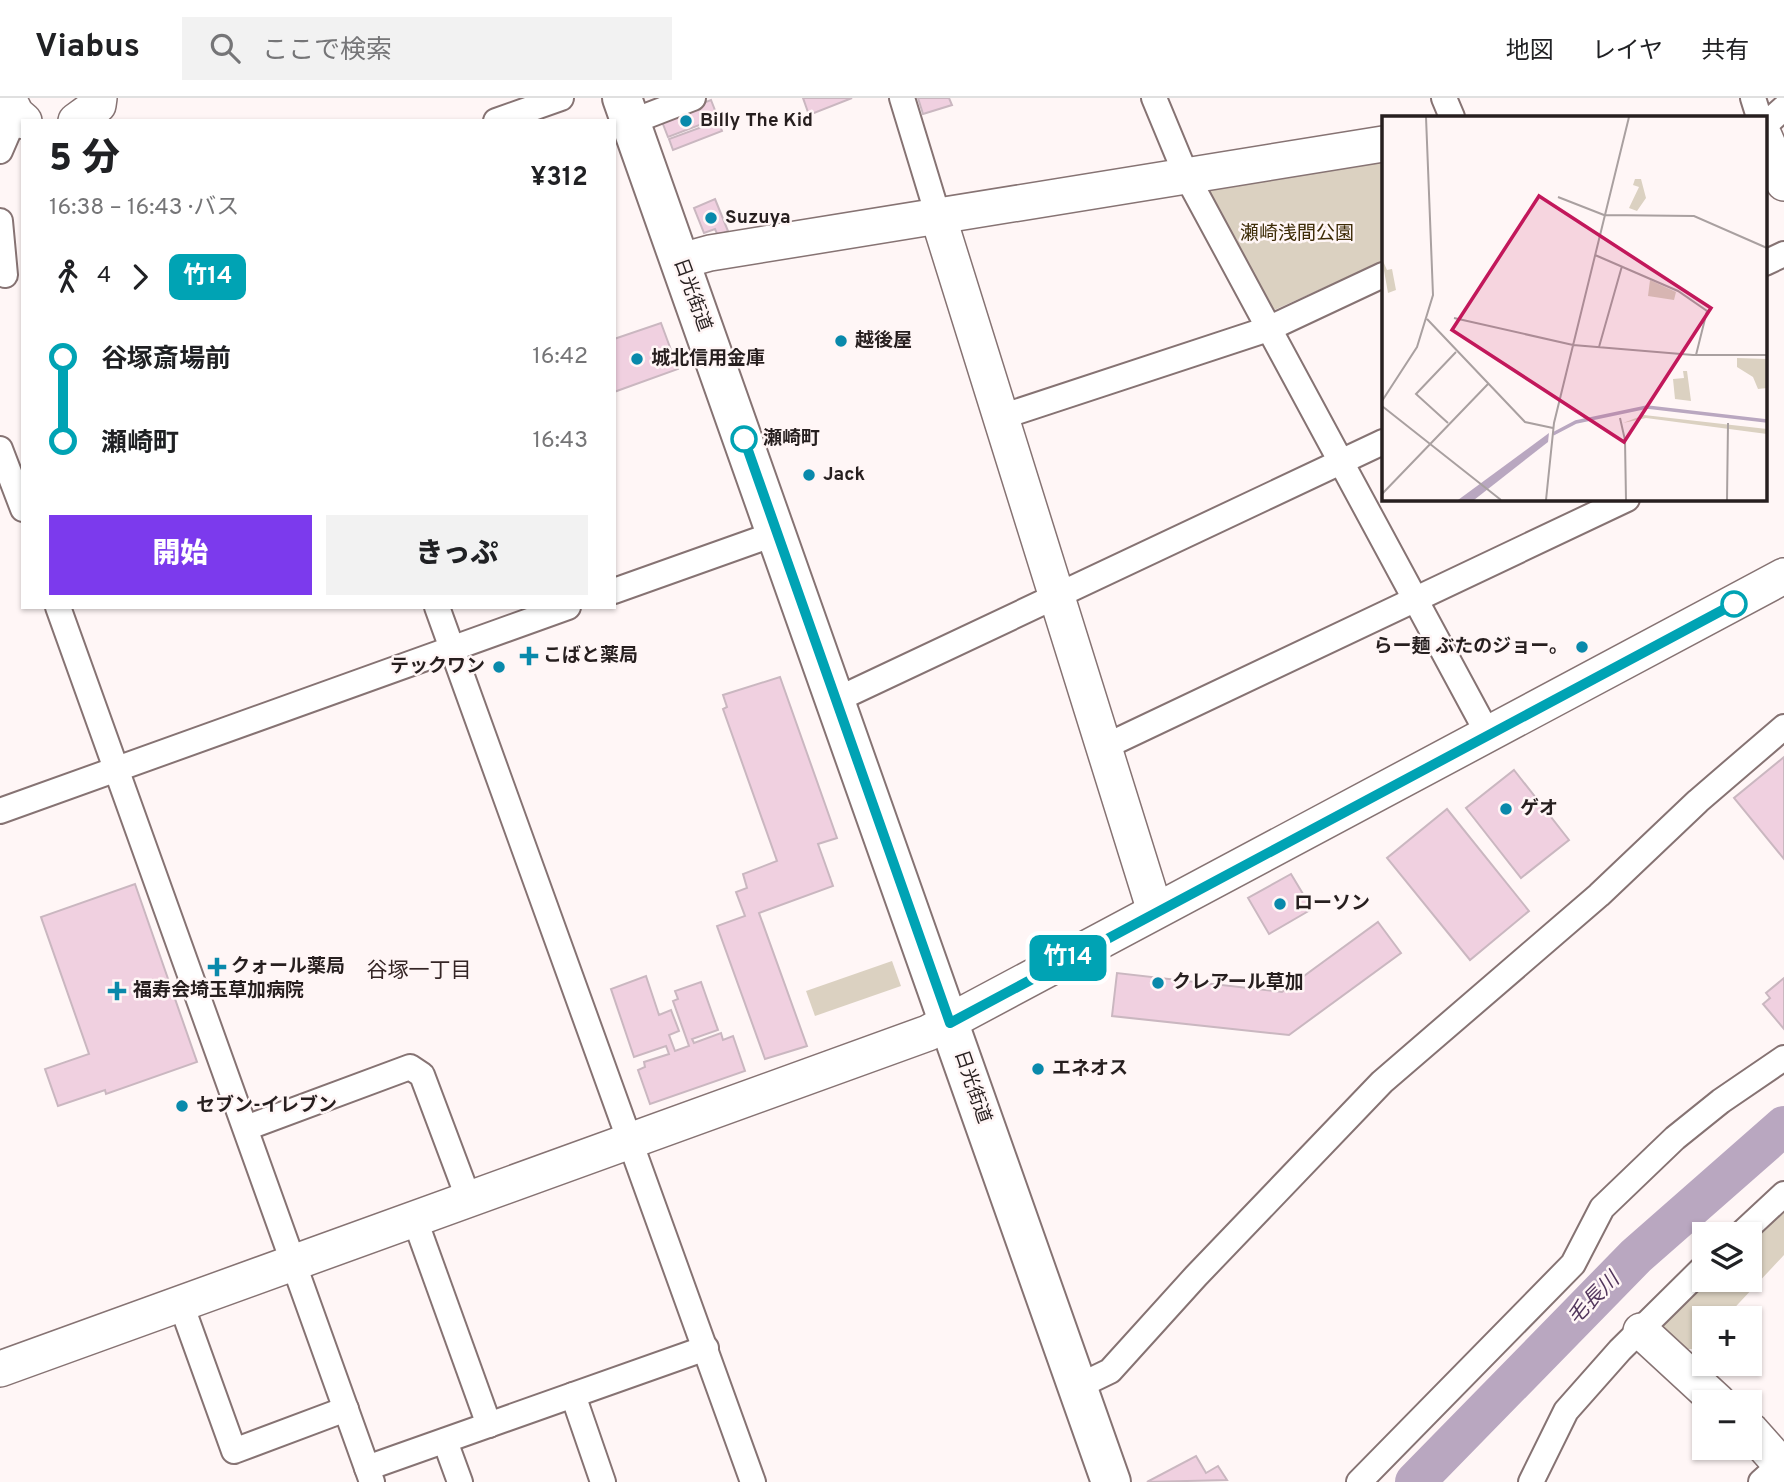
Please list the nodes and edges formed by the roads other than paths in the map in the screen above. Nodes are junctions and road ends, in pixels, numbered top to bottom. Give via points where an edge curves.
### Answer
1 (99, 98) edge
2 (561, 98) edge
3 (693, 98) edge
4 (902, 98) edge
5 (1154, 98) edge
6 (1444, 98) edge
7 (1753, 98) edge
8 (1784, 108) edge
9 (626, 110) edge
10 (16, 111) edge
11 (1452, 116) edge
12 (1759, 116) edge
13 (79, 119) edge
14 (502, 119) edge
15 (1766, 124) edge
16 (1766, 139) edge
17 (1382, 144) edge
18 (0, 151) edge
19 (1186, 175) junction
20 (1784, 183) edge
21 (938, 216) junction
22 (0, 221) edge
23 (1784, 254) edge
24 (681, 261) junction
25 (1766, 263) edge
26 (9, 275) edge
27 (1382, 275) edge
28 (1268, 329) junction
29 (1001, 417) junction
30 (1382, 442) edge
31 (0, 449) edge
32 (1342, 462) junction
33 (1625, 500) edge
34 (21, 504) edge
35 (777, 533) junction
36 (1784, 576) edge
37 (616, 590) edge
38 (1058, 594) junction
39 (1415, 601) junction
40 (59, 609) edge
41 (439, 609) edge
42 (562, 609) edge
43 (452, 649) junction
44 (836, 700) junction
45 (1784, 727) edge
46 (1488, 734) junction
47 (1104, 747) junction
48 (117, 769) junction
49 (0, 811) edge
50 (1155, 911) junction
51 (950, 1023) junction
52 (1784, 1058) edge
53 (246, 1128) junction
54 (631, 1142) junction
55 (1784, 1194) edge
56 (468, 1200) junction
57 (415, 1220) junction
58 (1754, 1222) edge
59 (296, 1263) junction
60 (1692, 1279) edge
61 (181, 1304) junction
62 (1640, 1332) junction
63 (706, 1349) junction
64 (0, 1369) edge
65 (1077, 1387) junction
66 (1705, 1390) edge
67 (573, 1395) junction
68 (346, 1409) junction
69 (489, 1425) junction
70 (445, 1441) junction
71 (1762, 1449) edge
72 (1776, 1471) edge
73 (370, 1475) edge
74 (460, 1482) edge
75 (603, 1482) edge
76 (753, 1482) edge
77 (1111, 1482) edge
78 (1359, 1482) edge
79 (1531, 1482) edge

1 - 13 street via 98,105
2 - 14 street
3 - 9 street
4 - 21 street
5 - 19 street
6 - 11 street
7 - 12 street
8 - 15 street
9 - 24 main road, 日光街道
10 - 18 street
16 - 20 street
17 - 19 street
19 - 21 street
19 - 28 street
21 - 24 street
21 - 29 street
22 - 26 street
23 - 25 street
24 - 35 main road, 日光街道
27 - 28 street
28 - 29 street
28 - 32 street
29 - 38 street
30 - 32 street
31 - 34 street
32 - 38 street
32 - 39 street
33 - 39 street
35 - 37 street
35 - 44 main road, 日光街道
36 - 46 street
38 - 44 street
38 - 47 street
39 - 46 street
39 - 47 street
40 - 48 street
41 - 43 street
42 - 43 street
43 - 48 street
43 - 54 street
44 - 51 main road, 日光街道
45 - 65 street via 1382,1082 1110,1371
46 - 50 street
47 - 50 street
48 - 49 street
48 - 53 street
50 - 51 street
51 - 54 street
51 - 65 main road, 日光街道
52 - 78 street via 1675,1138 1602,1208 1573,1264
53 - 56 street via 410,1067 422,1075
53 - 59 street
54 - 56 street
54 - 63 street
55 - 58 street
56 - 57 street
57 - 59 street
57 - 69 street
59 - 61 street
59 - 68 street
60 - 62 street
61 - 64 street
61 - 68 street via 234,1451
62 - 66 street
62 - 79 street via 1566,1411
63 - 67 street
63 - 76 street
65 - 77 main road, 日光街道
67 - 69 street
67 - 75 street
68 - 73 street
69 - 70 street
70 - 73 street
70 - 74 street
71 - 72 street

